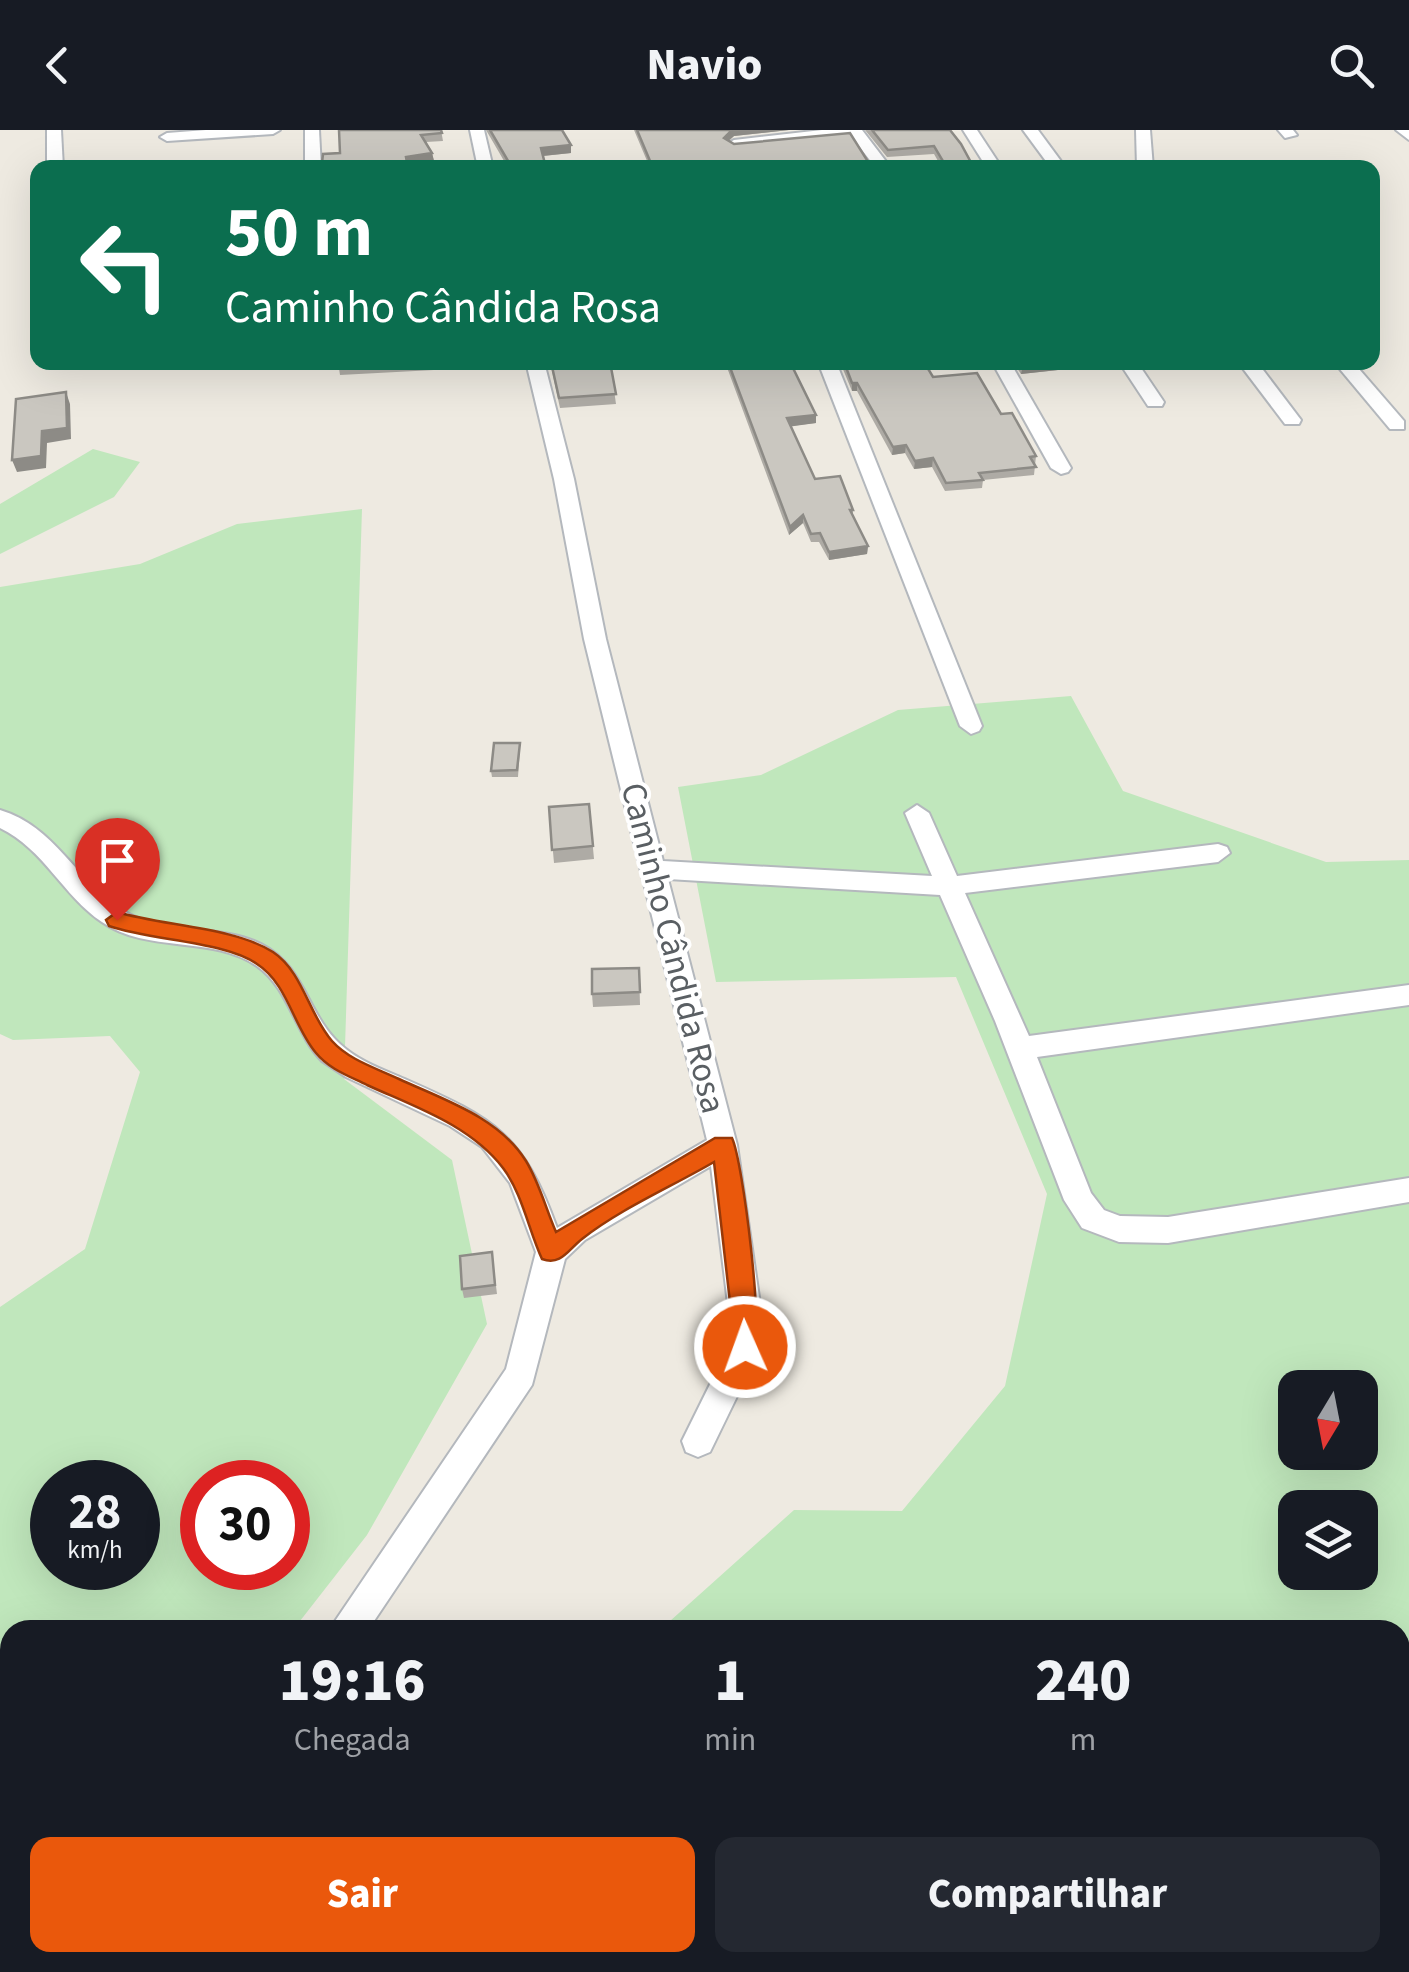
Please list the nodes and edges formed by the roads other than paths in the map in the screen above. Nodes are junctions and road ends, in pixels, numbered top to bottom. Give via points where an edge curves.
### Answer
1 (54, 130) edge
2 (273, 130) edge
3 (312, 130) edge
4 (477, 130) edge
5 (854, 130) edge
6 (970, 130) edge
7 (1030, 130) edge
8 (1143, 130) edge
9 (1403, 130) edge
10 (1409, 136) edge
11 (167, 137) dead end
12 (733, 143) edge
13 (55, 160) edge
14 (313, 160) edge
15 (484, 160) edge
16 (878, 160) edge
17 (990, 160) edge
18 (1054, 160) edge
19 (1144, 160) edge
20 (537, 370) edge
21 (831, 370) edge
22 (1006, 370) edge
23 (1133, 370) edge
24 (1254, 370) edge
25 (1350, 370) edge
26 (1155, 402) dead end
27 (1292, 420) dead end
28 (1397, 425) dead end
29 (1061, 468) dead end
30 (972, 726) dead end
31 (917, 813) dead end
32 (0, 818) edge
33 (1218, 853) dead end
34 (654, 870) junction
35 (950, 886) junction
36 (1409, 995) edge
37 (1020, 1048) junction
38 (724, 1145) junction
39 (1409, 1190) edge
40 (551, 1252) junction
41 (698, 1441) dead end
42 (353, 1620) edge

1 - 13 street
2 - 11 street
3 - 14 street
4 - 15 street
5 - 12 street
5 - 16 street
6 - 17 street
7 - 18 street
8 - 19 street
9 - 10 street
20 - 34 street, Caminho Cândida Rosa via 595,640
21 - 30 street
22 - 29 street
23 - 26 street
24 - 27 street
25 - 28 street
31 - 35 street
32 - 40 street via 26,828 117,920 243,947 266,959 282,974 323,1046 345,1064 465,1120 495,1143 516,1166
33 - 35 street
34 - 35 street
34 - 38 street, Caminho Cândida Rosa
35 - 37 street
36 - 37 street
37 - 39 street via 1079,1200 1093,1219 1119,1229 1168,1230
38 - 40 street, Caminho Cândida Rosa via 574,1230
38 - 41 street via 745,1347
40 - 42 street via 521,1375

